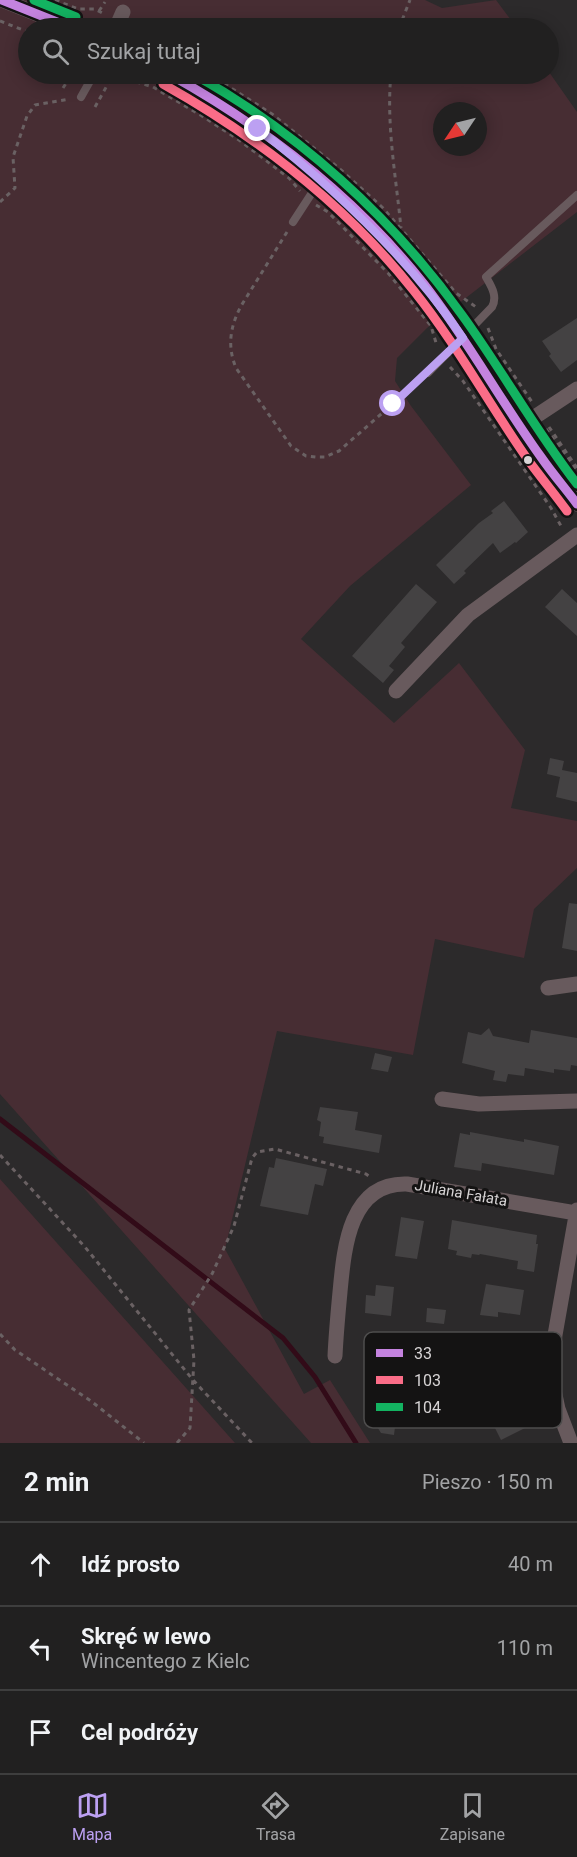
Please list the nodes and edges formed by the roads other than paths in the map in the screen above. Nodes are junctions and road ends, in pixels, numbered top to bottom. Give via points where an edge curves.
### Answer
1 (2, 0) edge
2 (47, 18) edge
3 (88, 84) edge
4 (186, 84) edge
5 (81, 97) road end
6 (321, 179) junction
7 (577, 195) edge
8 (293, 222) road end
9 (463, 338) junction
10 (428, 373) road end
11 (577, 389) edge
12 (521, 426) junction
13 (577, 504) edge
14 (574, 538) edge
15 (396, 691) dead end
16 (577, 984) edge
17 (548, 988) dead end
18 (442, 1099) dead end
19 (577, 1101) edge
20 (577, 1211) edge
21 (556, 1332) edge
22 (335, 1356) dead end
23 (562, 1419) edge
24 (571, 1443) edge

1 - 2 street
3 - 5 lane
4 - 6 street via 258,129
6 - 8 lane
6 - 9 street via 403,259
7 - 9 lane via 486,277 495,302
9 - 10 lane
9 - 12 street
11 - 12 street
12 - 13 street
14 - 15 street via 468,615
16 - 17 street
18 - 19 street via 479,1104
20 - 21 street
20 - 22 street, Juliana Fałata via 407,1184 380,1189 361,1208 349,1228
23 - 24 street

